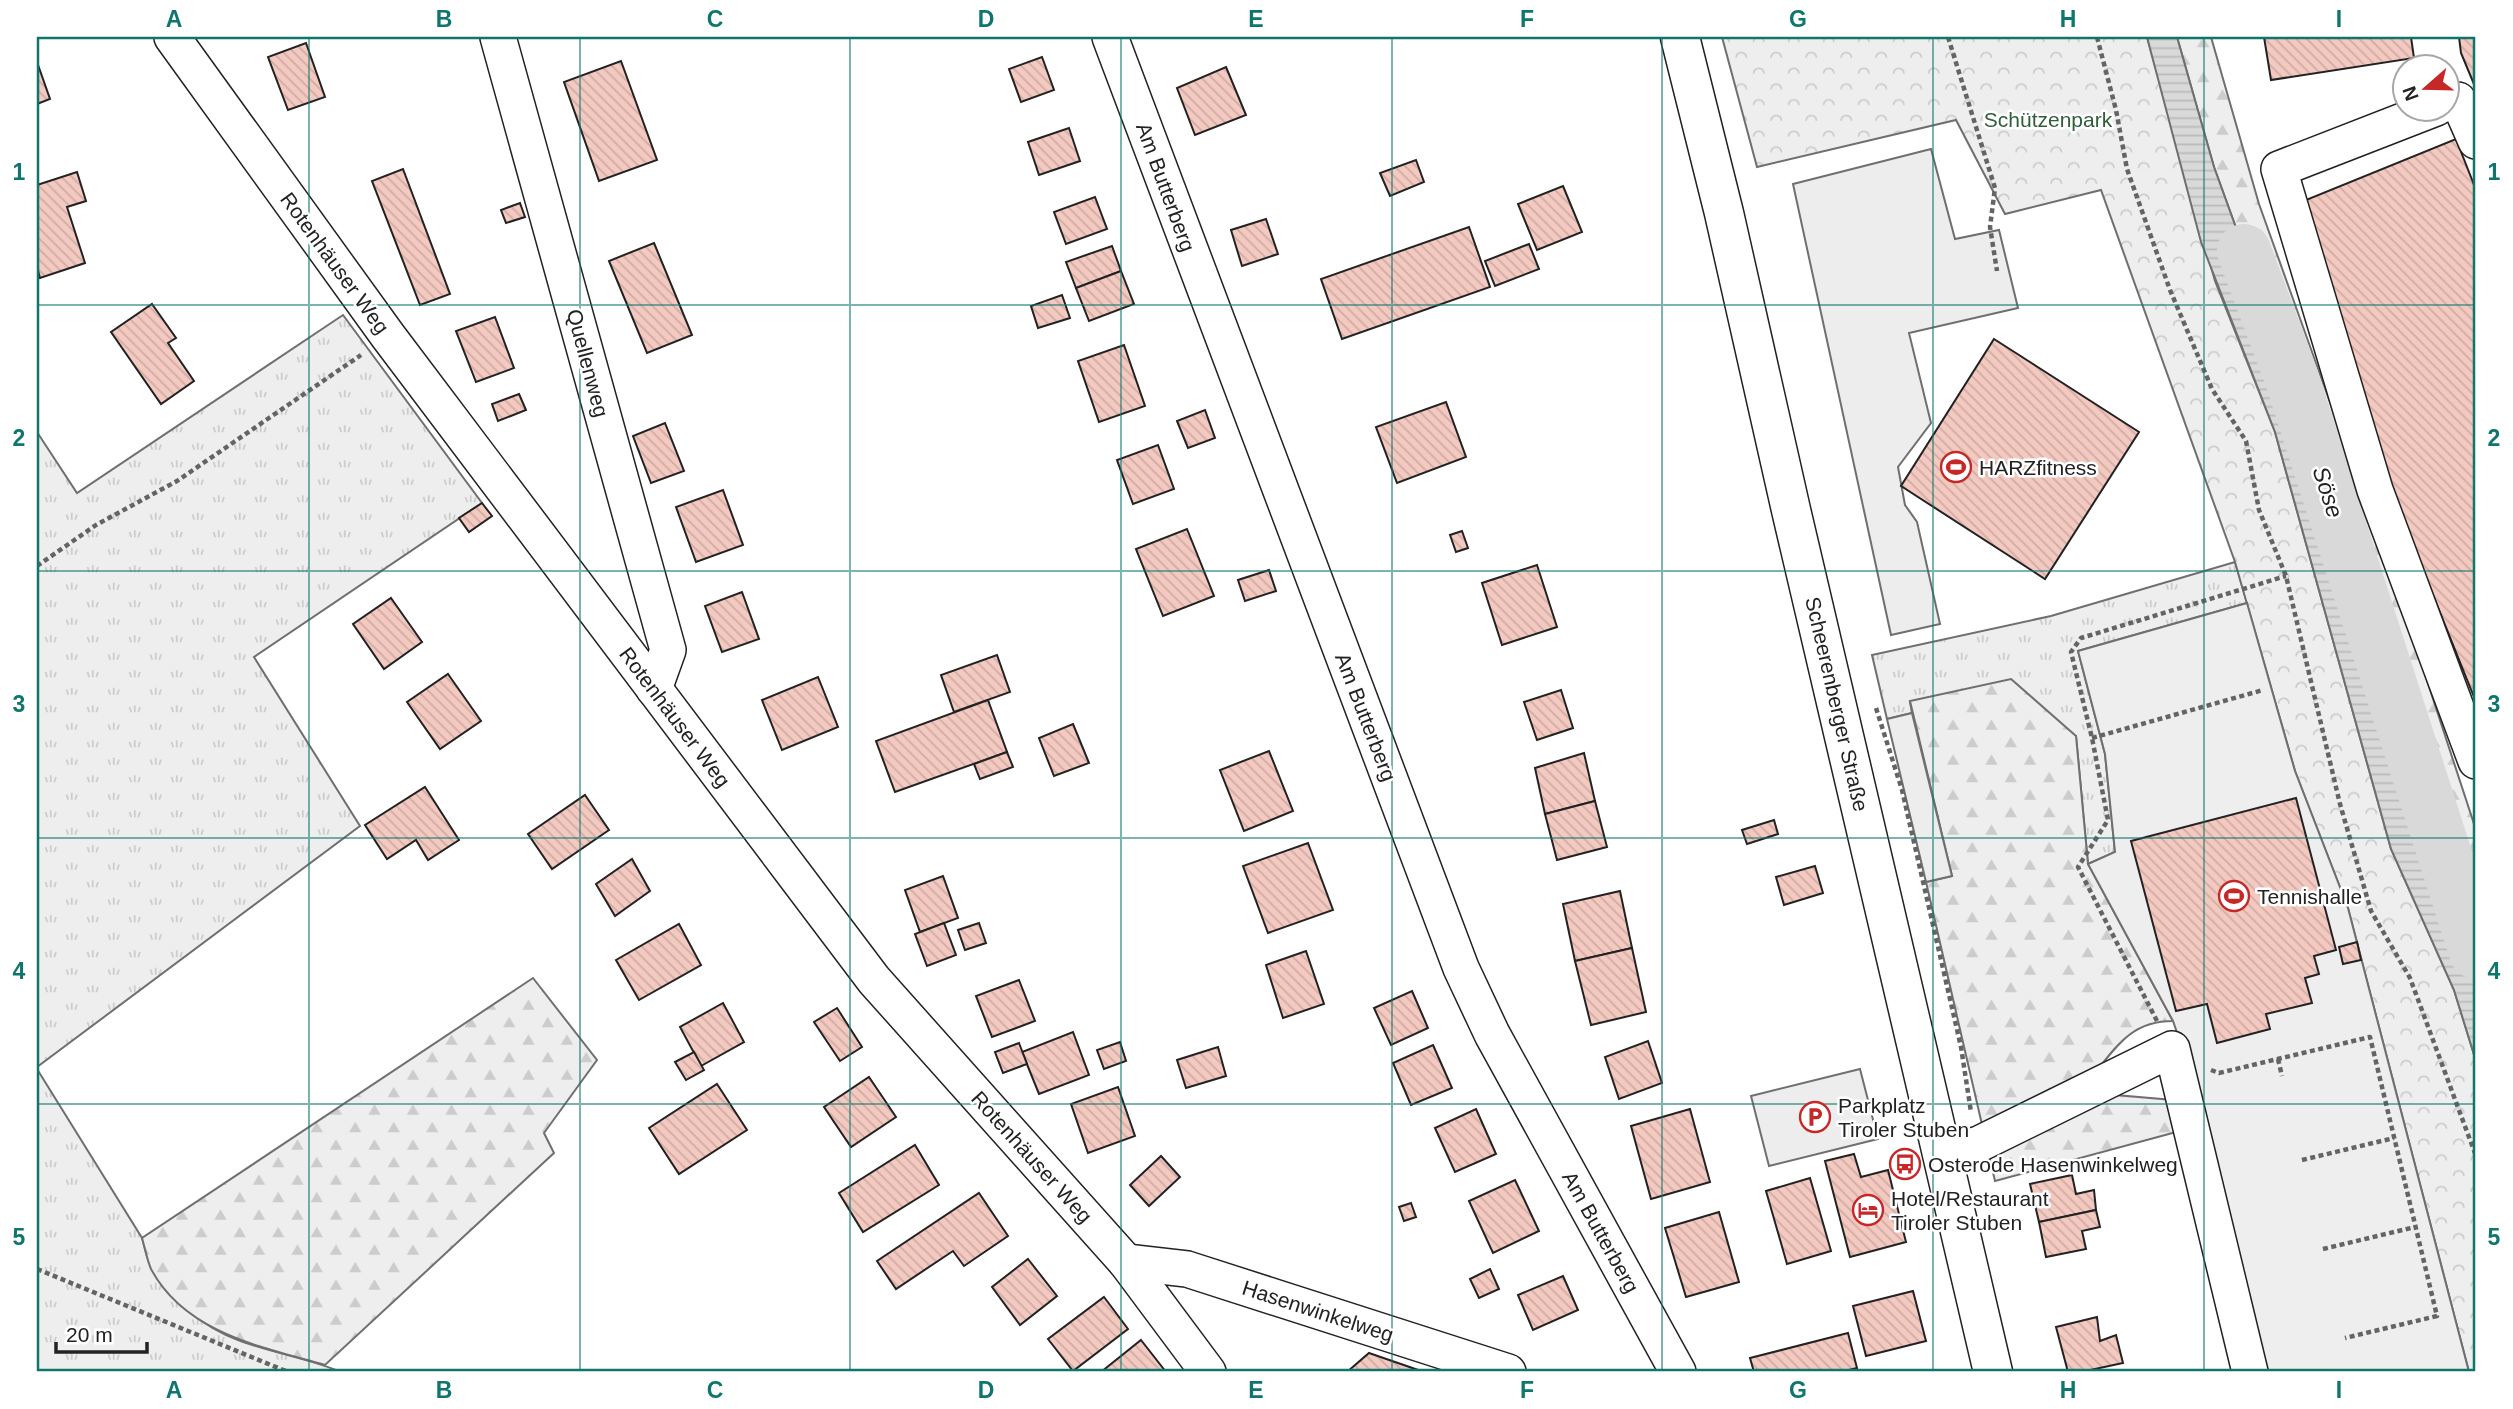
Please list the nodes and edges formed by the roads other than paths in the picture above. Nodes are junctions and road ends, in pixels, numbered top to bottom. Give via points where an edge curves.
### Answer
1 (172, 37) edge
2 (498, 37) edge
3 (1110, 37) edge
4 (1680, 37) edge
5 (2460, 105) edge
6 (2400, 122) edge
7 (2476, 141) edge
8 (654, 689) junction
9 (2476, 761) edge
10 (1943, 1155) junction
11 (1126, 1262) junction
12 (1208, 1372) edge
13 (1508, 1372) edge
14 (1678, 1372) edge
15 (1993, 1372) edge
16 (2250, 1372) edge

1 - 8 street, Rotenhäuser Weg via 388,337
2 - 8 street, Quellenweg via 668,650
3 - 14 street, Am Butterberg via 1461,968 1492,1034
4 - 10 main road, Scheerenberger Straße
5 - 7 street
6 - 9 street via 2279,169 2375,490
8 - 11 street, Rotenhäuser Weg via 874,981
10 - 15 main road, Scheerenberger Straße
10 - 16 street via 1979,1144 2172,1049
11 - 12 street, Rotenhäuser Weg
11 - 13 street, Hasenwinkelweg via 1187,1269

